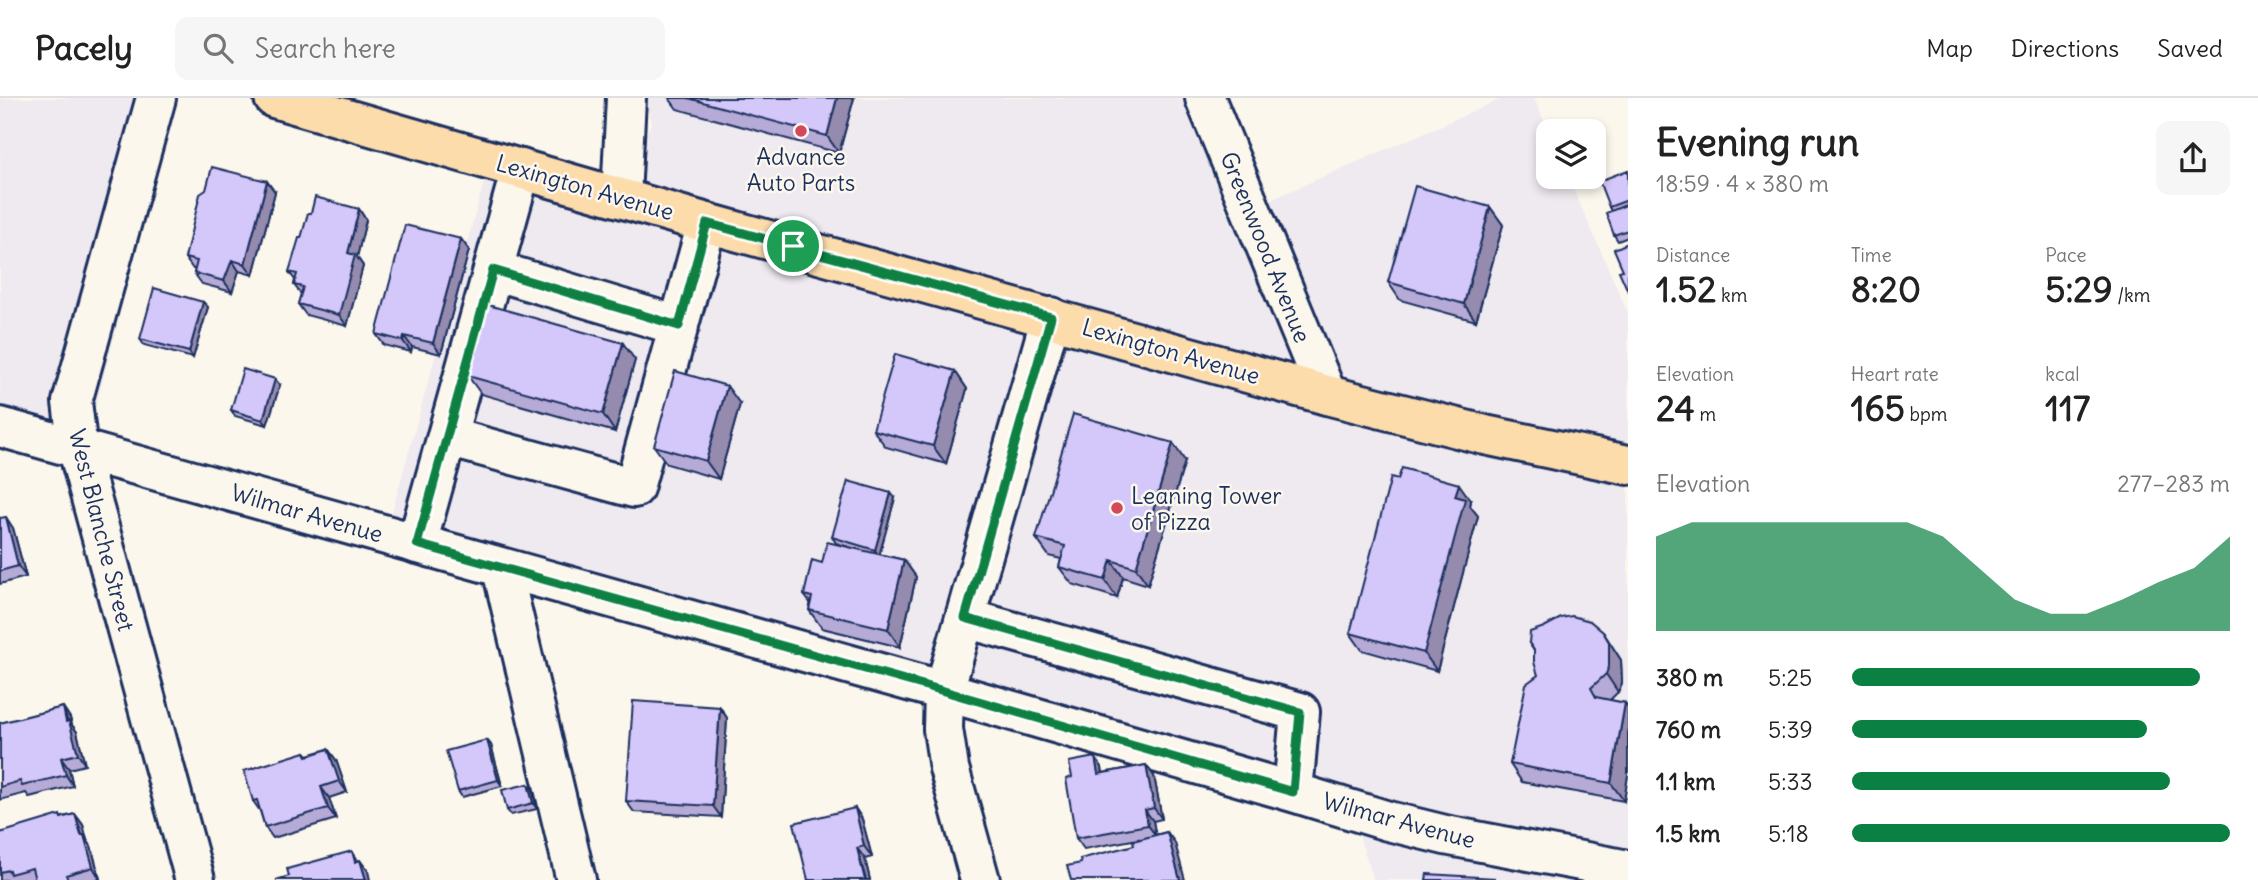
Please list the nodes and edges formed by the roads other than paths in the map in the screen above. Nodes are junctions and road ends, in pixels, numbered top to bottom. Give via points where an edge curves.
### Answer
1 (156, 98) edge
2 (274, 98) edge
3 (626, 98) edge
4 (1205, 98) edge
5 (521, 169) junction
6 (621, 197) junction
7 (707, 223) junction
8 (493, 270) junction
9 (1051, 317) junction
10 (679, 326) junction
11 (1327, 395) junction
12 (0, 428) edge
13 (448, 437) junction
14 (78, 450) junction
15 (1628, 465) edge
16 (417, 544) junction
17 (502, 569) junction
18 (965, 618) junction
19 (944, 691) junction
20 (1293, 792) junction
21 (1628, 870) edge
22 (195, 880) edge
23 (576, 880) edge
24 (979, 880) edge

1 - 14 street, West Blanche Street via 72,402
2 - 5 main road, Lexington Avenue
3 - 6 street
4 - 11 street, Greenwood Avenue
5 - 6 main road, Lexington Avenue
5 - 8 street
6 - 7 main road, Lexington Avenue
7 - 9 main road, Lexington Avenue
7 - 10 street
8 - 10 street
8 - 13 street
9 - 11 main road, Lexington Avenue
9 - 18 street
10 - 13 street via 634,488
11 - 15 main road, Lexington Avenue
12 - 14 street, Wilmar Avenue
13 - 16 street
14 - 16 street, Wilmar Avenue
14 - 22 street, West Blanche Street
16 - 17 street, Wilmar Avenue
17 - 19 street, Wilmar Avenue
17 - 23 street
18 - 19 street
18 - 20 street via 1300,712
19 - 20 street, Wilmar Avenue
19 - 24 street via 949,768
20 - 21 street, Wilmar Avenue via 1445,835

